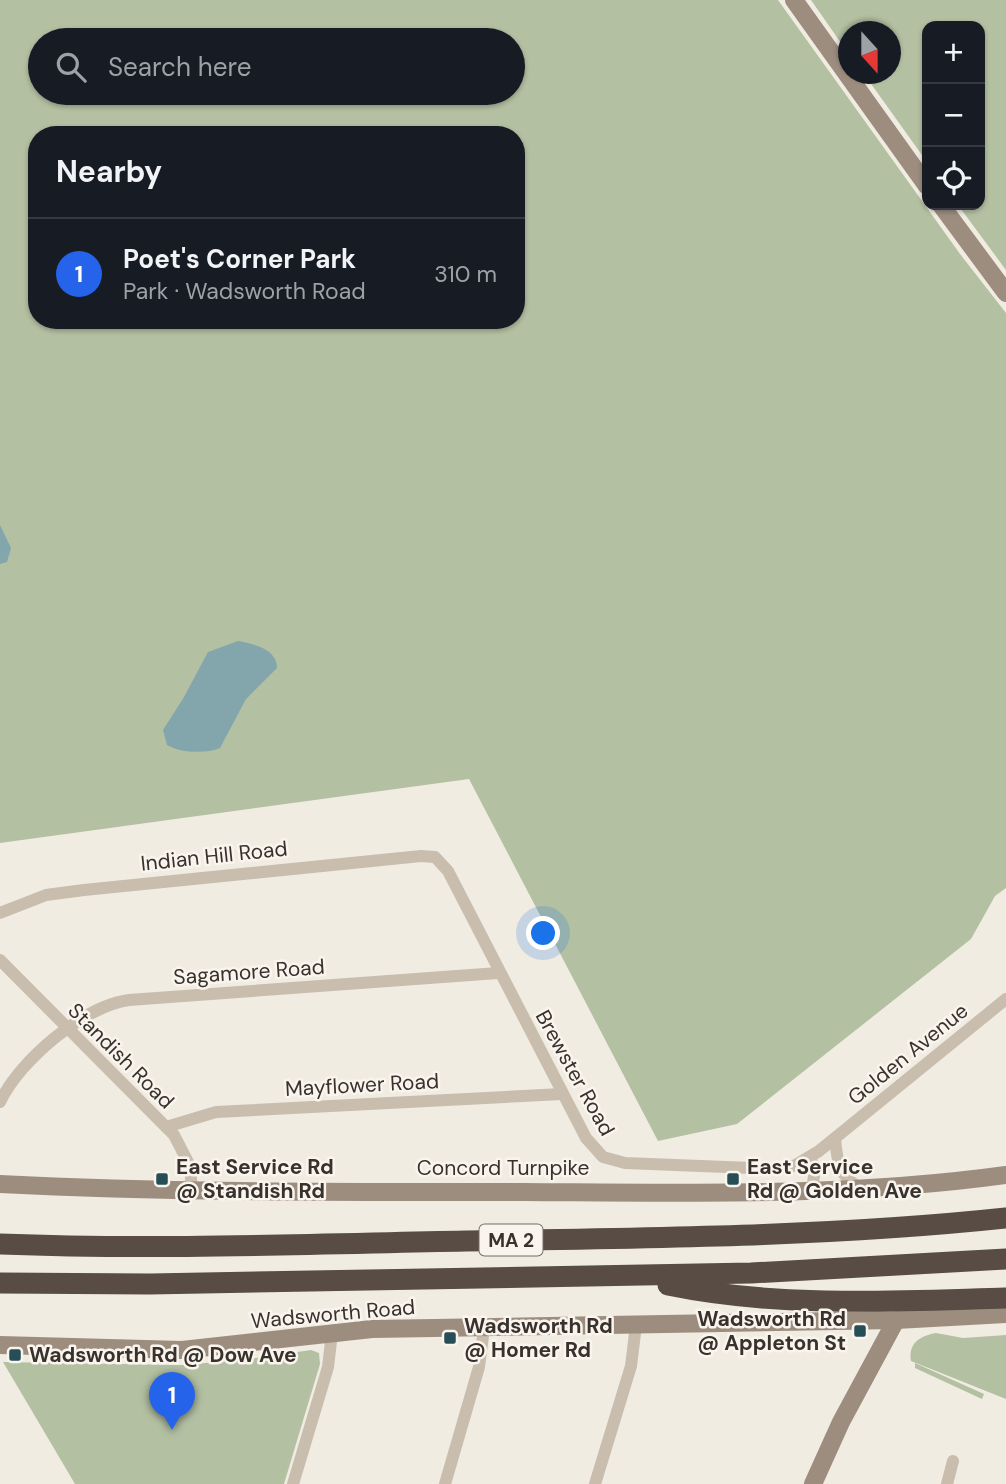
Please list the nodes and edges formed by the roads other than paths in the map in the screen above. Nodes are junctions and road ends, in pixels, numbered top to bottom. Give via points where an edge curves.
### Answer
1 (794, 0) edge
2 (922, 179) edge
3 (945, 210) edge
4 (1006, 293) edge
5 (435, 857) joint
6 (0, 913) edge
7 (0, 960) edge
8 (498, 973) junction
9 (1006, 999) edge
10 (67, 1029) junction
11 (562, 1094) junction
12 (0, 1102) edge
13 (166, 1127) junction
14 (835, 1139) junction
15 (810, 1158) junction
16 (1006, 1175) edge
17 (0, 1184) edge
18 (860, 1187) junction
19 (812, 1190) junction
20 (192, 1191) junction
21 (1006, 1218) edge
22 (7, 1245) edge
23 (1006, 1259) edge
24 (610, 1276) junction
25 (4, 1284) edge
26 (1006, 1298) edge
27 (1006, 1314) edge
28 (896, 1320) junction
29 (636, 1325) junction
30 (484, 1328) junction
31 (332, 1333) junction
32 (0, 1345) edge
33 (953, 1461) dead end
34 (293, 1484) edge
35 (445, 1484) edge
36 (596, 1484) edge
37 (813, 1484) edge
38 (947, 1484) edge

1 - 2 main road
3 - 4 main road
5 - 6 street, Indian Hill Road via 46,895
5 - 8 street, Brewster Road via 446,867
7 - 10 street, Standish Road
8 - 10 street, Sagamore Road via 129,1000 103,1006
8 - 11 street, Brewster Road
9 - 14 street, Golden Avenue
10 - 12 street, Sagamore Road via 24,1068
10 - 13 street, Standish Road
11 - 13 street, Mayflower Road via 216,1112
11 - 15 street, Brewster Road via 590,1143 612,1161 775,1169
13 - 20 street, Standish Road via 187,1159
14 - 15 street, Golden Avenue
14 - 18 street via 842,1173
15 - 19 street via 815,1169
16 - 18 main road, Concord Turnpike
17 - 20 main road, Concord Turnpike
18 - 19 main road, Concord Turnpike
19 - 20 main road, Concord Turnpike
21 - 22 highway, MA 2 via 710,1236
23 - 24 highway, MA 2 via 849,1270
24 - 25 highway, MA 2
24 - 26 highway via 775,1298 873,1303
27 - 28 main road, Wadsworth Road
28 - 29 main road, Wadsworth Road
28 - 37 main road
29 - 30 main road, Wadsworth Road
29 - 36 street via 631,1366
30 - 31 main road, Wadsworth Road
30 - 35 street via 479,1367
31 - 32 main road, Wadsworth Road via 195,1349
31 - 34 street via 328,1367
33 - 38 street

